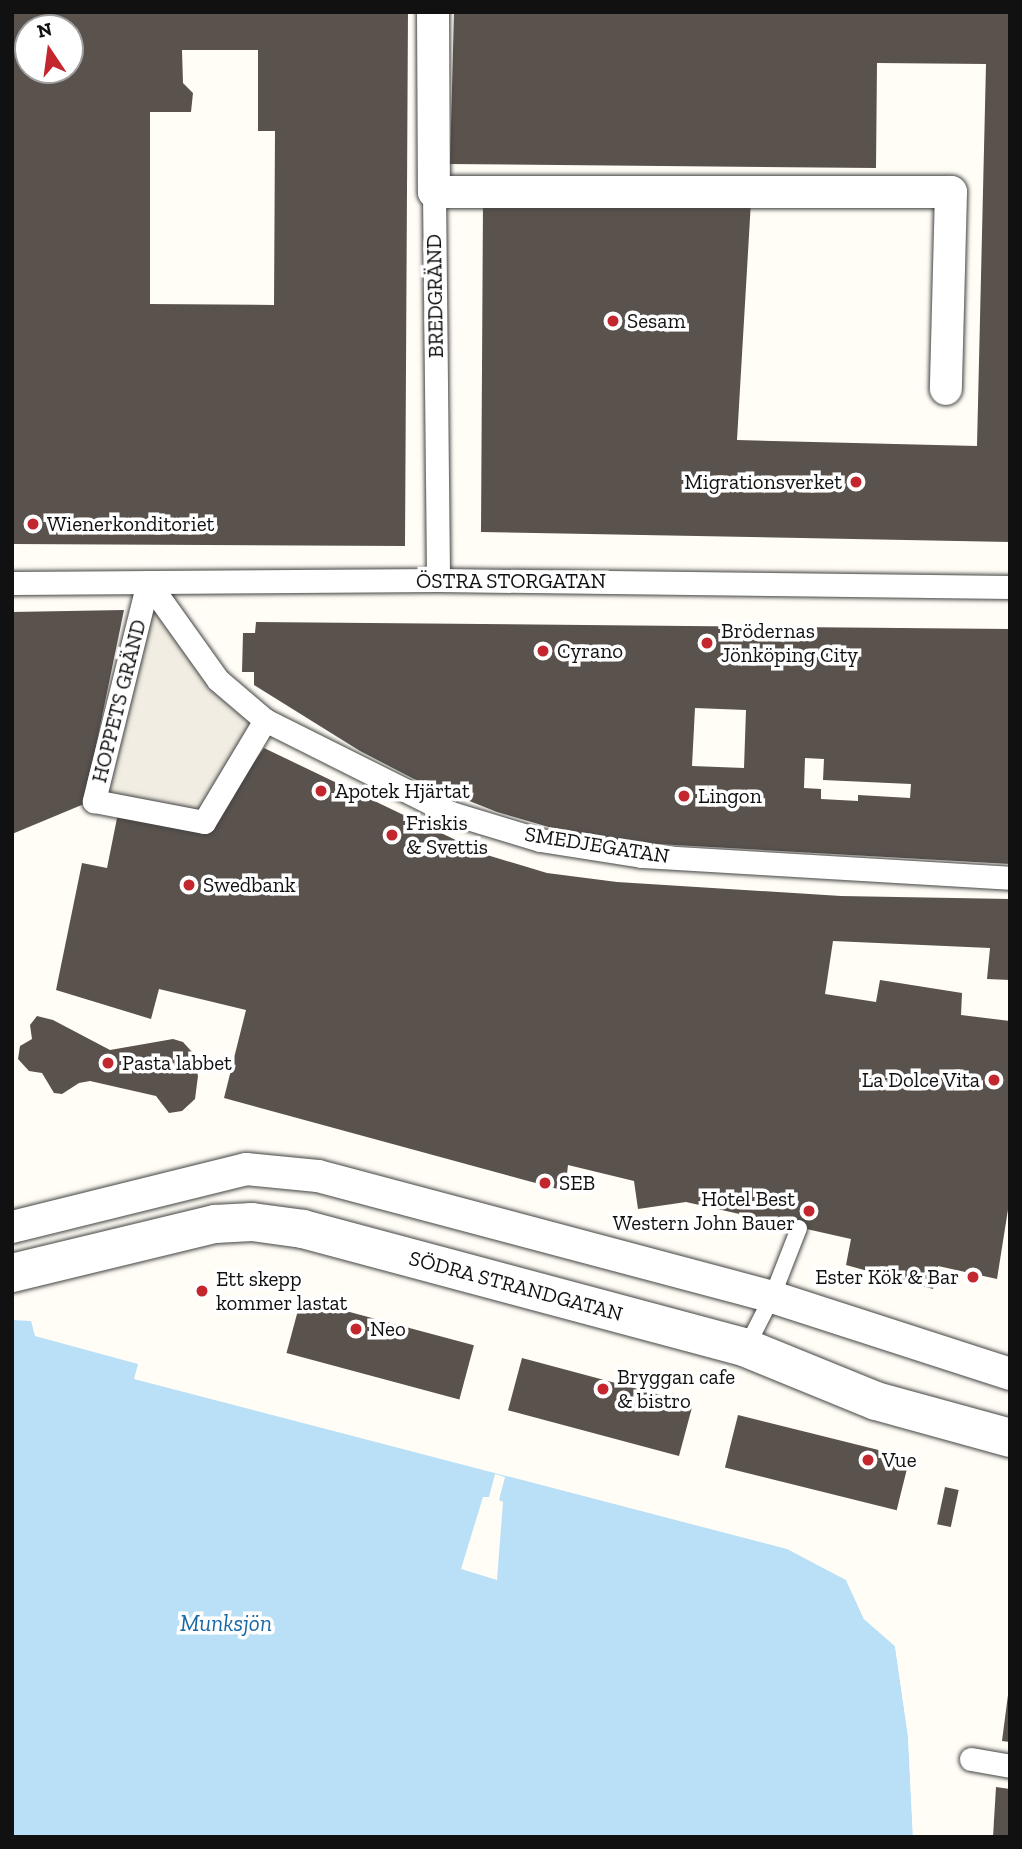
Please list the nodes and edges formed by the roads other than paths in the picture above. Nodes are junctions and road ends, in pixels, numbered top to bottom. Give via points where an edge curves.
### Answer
1 (433, 12) edge
2 (434, 192) junction
3 (946, 390) dead end
4 (438, 580) junction
5 (148, 582) junction
6 (12, 583) edge
7 (1010, 587) edge
8 (265, 720) junction
9 (1010, 878) edge
10 (12, 1227) edge
11 (799, 1228) dead end
12 (12, 1273) edge
13 (772, 1297) junction
14 (746, 1348) junction
15 (1010, 1374) edge
16 (1010, 1438) edge
17 (971, 1759) dead end
18 (1010, 1766) edge

1 - 2 street, BREDGRÄND
2 - 3 street via 951,192
2 - 4 street, BREDGRÄND
4 - 5 street, ÖSTRA STORGATAN
4 - 7 street, ÖSTRA STORGATAN
5 - 6 street, ÖSTRA STORGATAN
5 - 8 street, SMEDJEGATAN via 218,680
5 - 8 street, HOPPETS GRÄND via 94,801 204,822
8 - 9 street, SMEDJEGATAN via 451,813 540,840 642,856
10 - 13 street via 194,1180 246,1169 272,1170 318,1176
11 - 13 lane
12 - 14 street, SÖDRA STRANDGATAN via 181,1230 252,1222 303,1228
13 - 14 lane
13 - 15 street
14 - 16 street, SÖDRA STRANDGATAN via 876,1401
17 - 18 street

